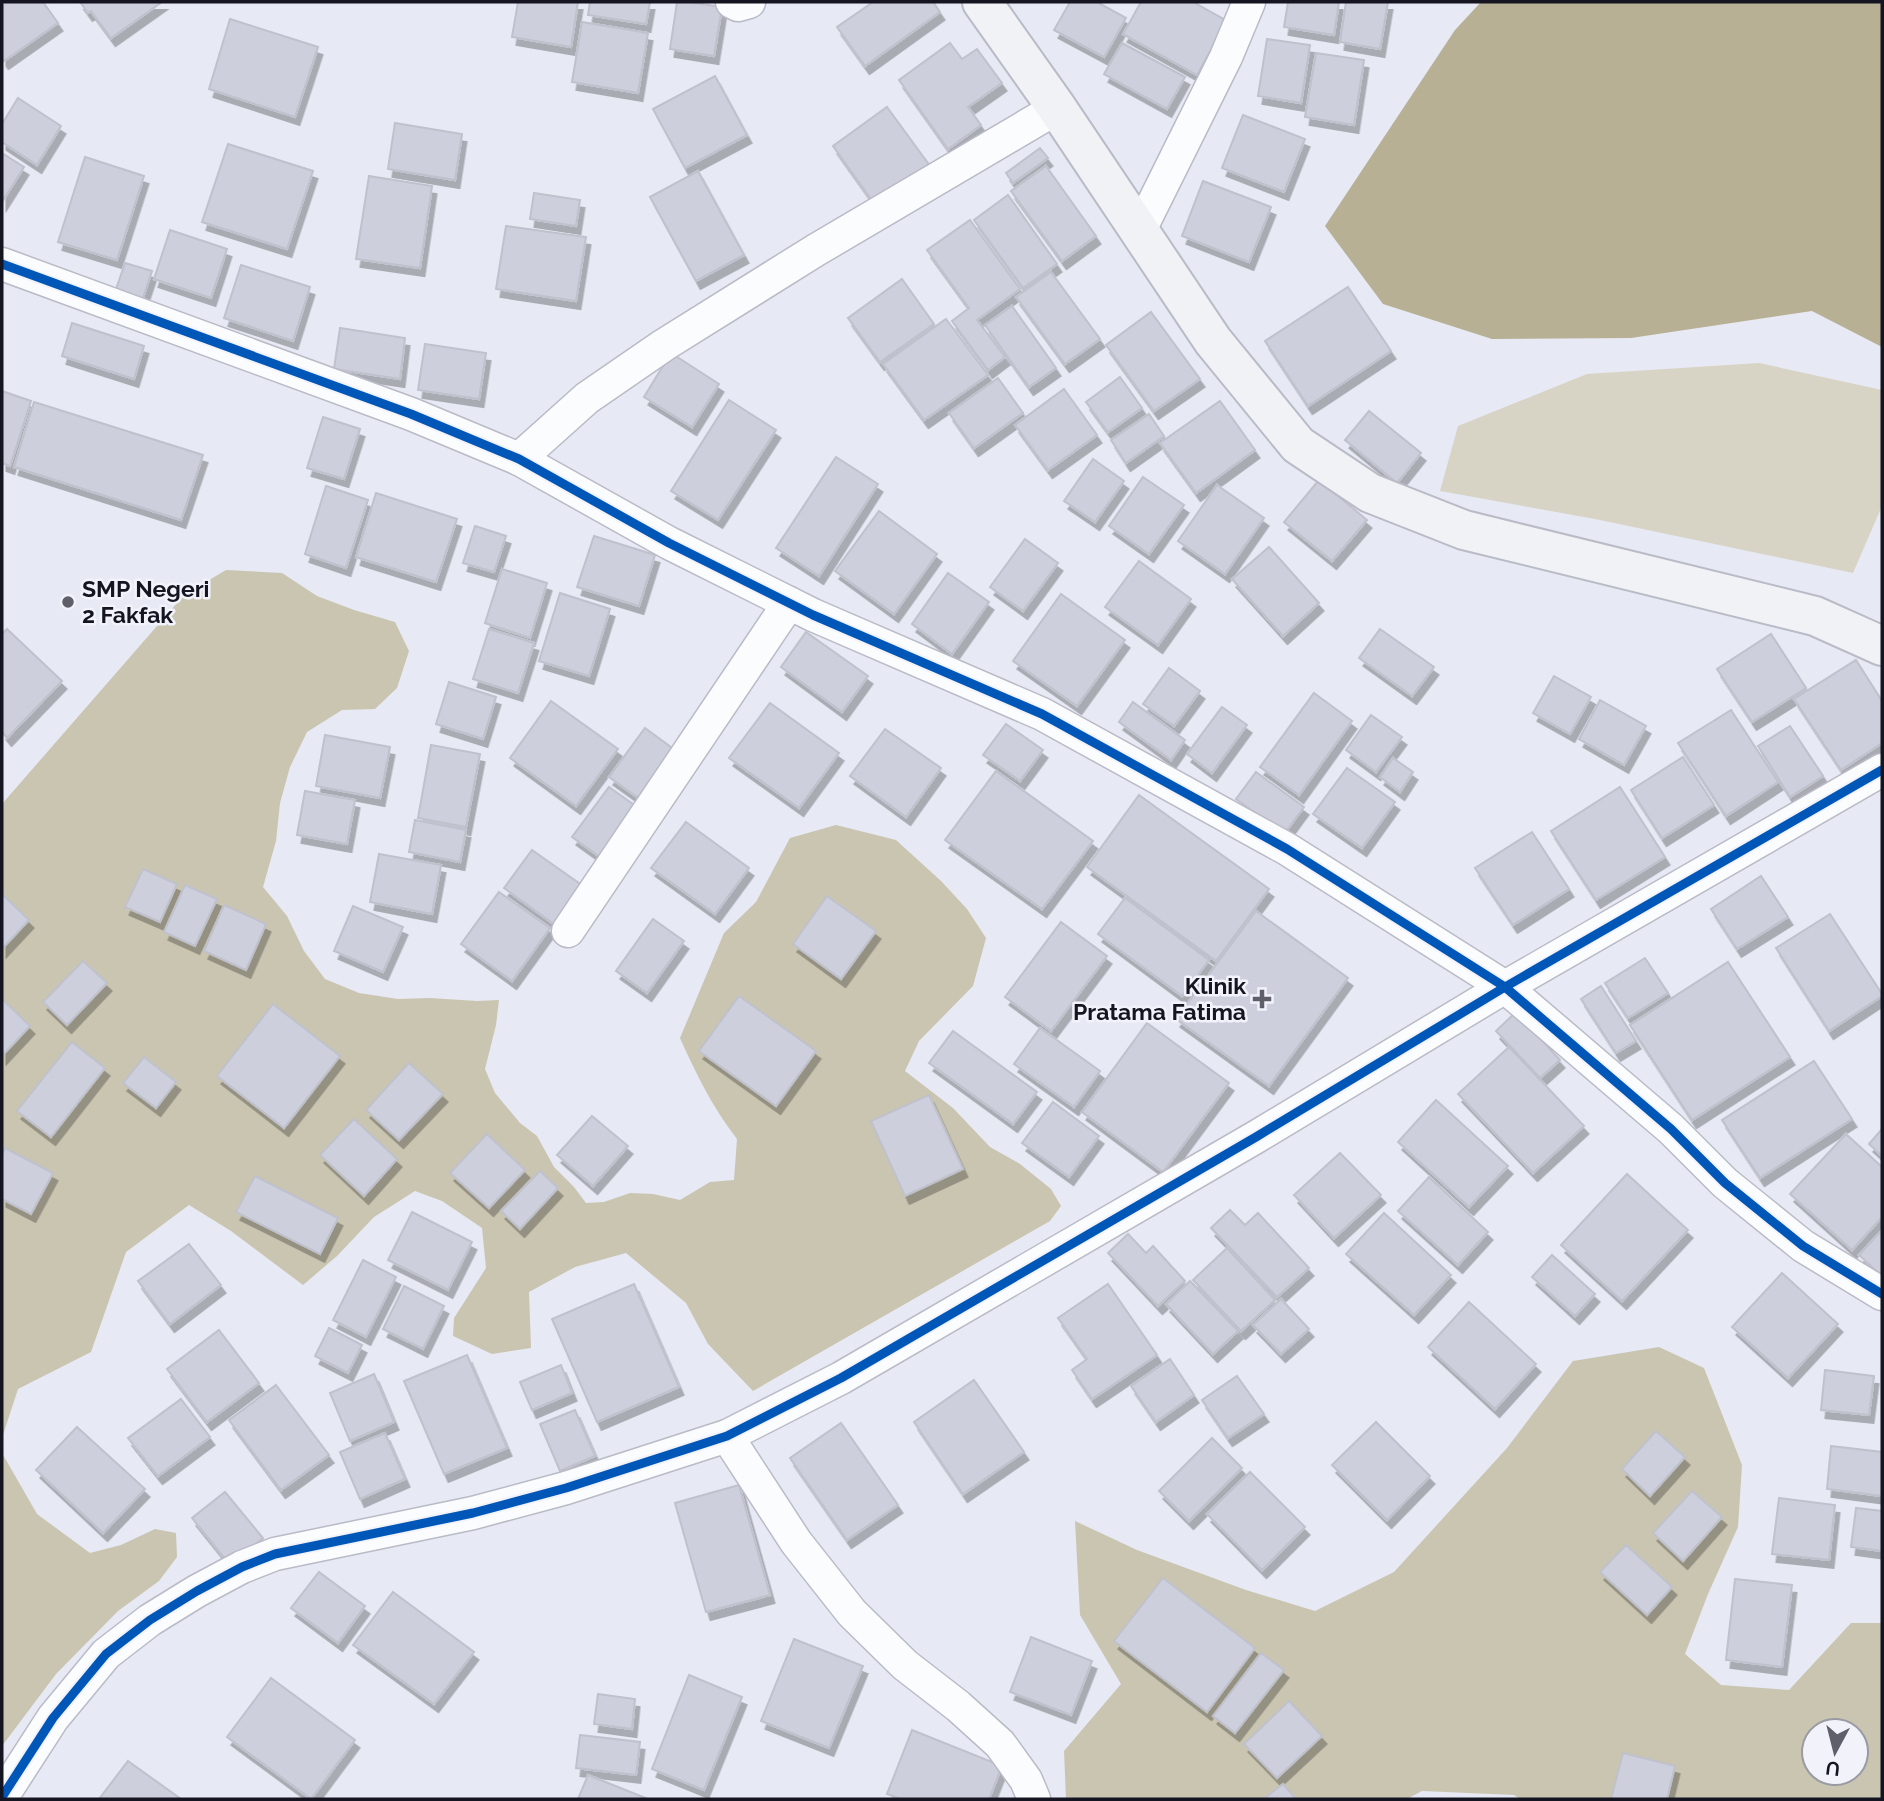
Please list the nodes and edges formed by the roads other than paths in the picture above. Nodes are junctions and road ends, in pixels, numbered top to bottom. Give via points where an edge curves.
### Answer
1 (732, 2) edge
2 (749, 2) edge
3 (982, 2) edge
4 (1243, 4) edge
5 (1057, 108) junction
6 (1140, 230) junction
7 (2, 264) edge
8 (519, 459) junction
9 (789, 603) junction
10 (1882, 646) edge
11 (1882, 770) edge
12 (568, 931) dead end
13 (1505, 987) junction
14 (1882, 1294) edge
15 (727, 1436) junction
16 (2, 1797) edge
17 (1034, 1799) edge

1 - 2 street
3 - 5 main road
4 - 6 street via 1226,57
5 - 6 main road
5 - 8 street via 664,345 587,398
6 - 10 main road via 1213,341 1298,445 1370,493 1464,530 1815,616
7 - 8 street via 411,414
8 - 9 street
9 - 12 street
9 - 13 street via 1042,714 1287,849
11 - 13 street
13 - 14 street via 1671,1129 1725,1183 1803,1246
13 - 15 street via 841,1378
15 - 16 street via 566,1488 473,1513 275,1554 242,1567 150,1620 107,1654 53,1718
15 - 17 street via 796,1542 852,1613 905,1665 1000,1744

